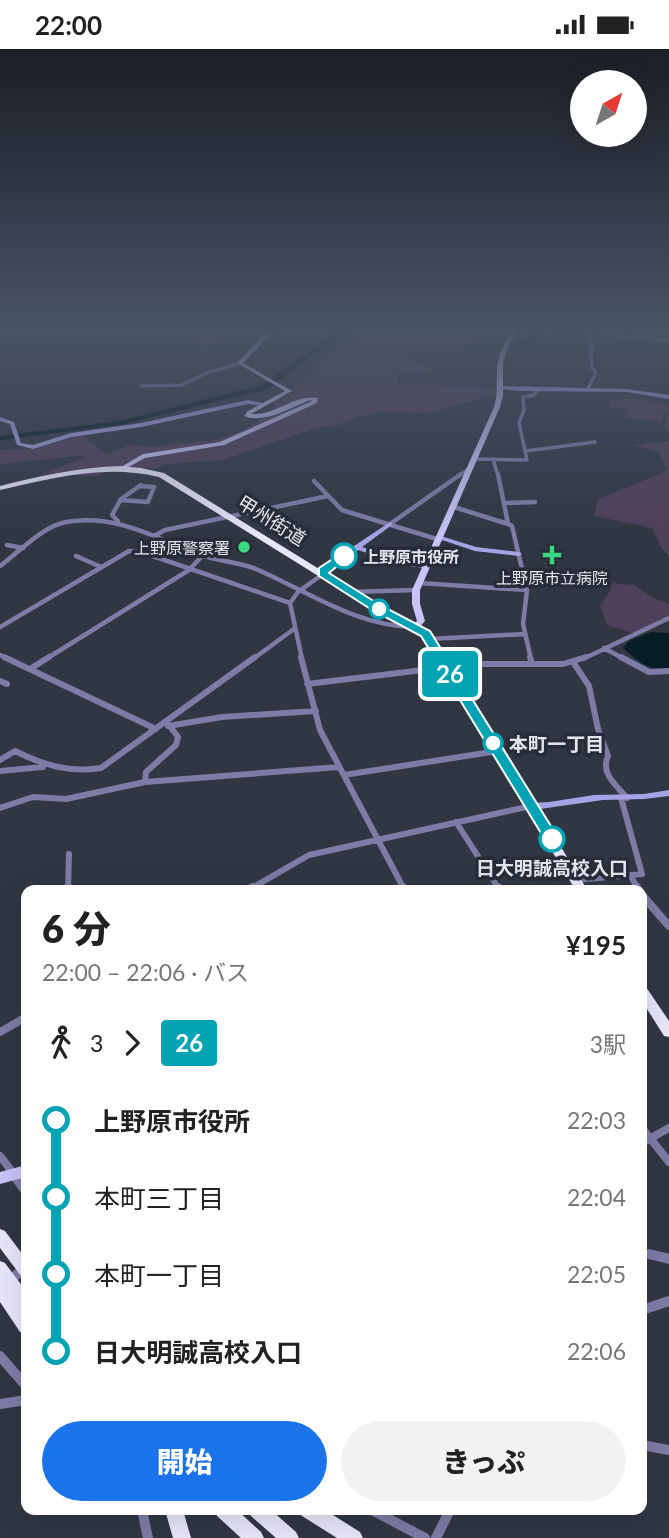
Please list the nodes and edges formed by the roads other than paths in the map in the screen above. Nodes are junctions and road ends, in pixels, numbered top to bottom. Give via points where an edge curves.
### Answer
1 (276, 398) edge
2 (308, 398) edge
3 (314, 398) edge
4 (501, 398) edge
5 (523, 398) edge
6 (264, 404) junction
7 (0, 419) edge
8 (595, 442) dead end
9 (526, 451) junction
10 (493, 459) junction
11 (474, 462) junction
12 (123, 468) junction
13 (314, 481) dead end
14 (0, 488) edge
15 (328, 496) junction
16 (120, 501) junction
17 (535, 502) dead end
18 (505, 503) junction
19 (454, 507) junction
20 (117, 522) junction
21 (390, 524) junction
22 (508, 524) junction
23 (154, 536) junction
24 (440, 539) junction
25 (7, 545) dead end
26 (356, 547) junction
27 (23, 548) junction
28 (519, 554) junction
29 (202, 556) junction
30 (76, 557) dead end
31 (0, 566) edge
32 (101, 567) junction
33 (426, 568) junction
34 (189, 570) junction
35 (323, 574) junction
36 (417, 586) junction
37 (527, 590) junction
38 (297, 591) junction
39 (350, 591) junction
40 (290, 603) junction
41 (669, 618) edge
42 (0, 627) edge
43 (415, 627) junction
44 (292, 631) junction
45 (525, 634) junction
46 (429, 639) junction
47 (604, 648) junction
48 (0, 655) edge
49 (573, 662) junction
50 (532, 664) junction
51 (446, 668) junction
52 (30, 669) junction
53 (669, 671) edge
54 (0, 681) edge
55 (7, 684) dead end
56 (307, 684) junction
57 (316, 711) junction
58 (169, 725) junction
59 (158, 728) junction
60 (498, 751) junction
61 (0, 760) edge
62 (45, 766) junction
63 (339, 767) junction
64 (0, 771) edge
65 (344, 775) junction
66 (145, 782) junction
67 (669, 793) edge
68 (624, 798) junction
69 (531, 806) junction
70 (0, 808) edge
71 (456, 822) junction
72 (378, 840) junction
73 (69, 854) dead end
74 (630, 875) junction
75 (576, 880) junction
76 (68, 885) edge
77 (256, 885) edge
78 (402, 885) edge
79 (497, 885) edge
80 (579, 885) edge
81 (636, 885) edge
82 (647, 901) edge
83 (669, 926) edge
84 (647, 1006) edge
85 (21, 1020) edge
86 (0, 1032) edge
87 (669, 1032) edge
88 (669, 1128) edge
89 (647, 1134) edge
90 (651, 1138) junction
91 (647, 1140) edge
92 (0, 1156) edge
93 (669, 1162) edge
94 (12, 1175) edge
95 (0, 1235) edge
96 (649, 1254) dead end
97 (669, 1259) edge
98 (21, 1263) edge
99 (0, 1268) edge
100 (21, 1268) edge
101 (0, 1288) edge
102 (21, 1296) edge
103 (669, 1301) edge
104 (647, 1308) edge
105 (21, 1320) edge
106 (0, 1356) edge
107 (21, 1380) edge
108 (21, 1401) edge
109 (0, 1404) edge
110 (647, 1446) edge
111 (669, 1450) edge
112 (143, 1515) edge
113 (175, 1515) edge
114 (229, 1515) edge
115 (263, 1515) edge
116 (316, 1515) edge
117 (381, 1515) edge
118 (448, 1515) edge
119 (148, 1538) edge
120 (182, 1538) edge
121 (255, 1538) edge
122 (289, 1538) edge
123 (354, 1538) edge
124 (425, 1538) edge
125 (436, 1538) edge

1 - 6 main road
2 - 6 main road via 261,417 247,416
3 - 12 main road via 222,444 148,454
4 - 11 main road
5 - 9 street via 519,421
6 - 7 street via 248,402 71,435 33,447 22,446 9,421
8 - 9 street
9 - 10 street via 527,460
10 - 11 street
10 - 18 street
11 - 19 main road
11 - 21 street
12 - 14 highway, 甲州街道 via 87,470
12 - 35 highway, 甲州街道 via 152,472 178,483
13 - 15 street
15 - 21 street via 342,510
15 - 23 street
16 - 16 street via 140,486 154,487 148,502
16 - 20 street via 112,516
17 - 18 street
18 - 22 street
19 - 22 street
19 - 24 main road
20 - 23 street
20 - 27 street via 64,522
21 - 24 street
21 - 26 street
22 - 28 street
23 - 29 street
24 - 28 street
24 - 33 main road
25 - 27 street
26 - 33 street
26 - 35 street
27 - 31 street
28 - 37 street
29 - 34 street
29 - 38 street via 254,568
30 - 32 street
32 - 34 street via 135,551
32 - 42 street
33 - 36 main road
34 - 40 street
34 - 52 street
35 - 38 street
35 - 39 highway, 甲州街道
36 - 37 street
36 - 39 street
36 - 43 main road via 421,621
37 - 45 street
38 - 40 street
38 - 43 street via 390,627
39 - 43 highway, 甲州街道
40 - 44 street
41 - 47 street
43 - 46 highway, 甲州街道
44 - 56 street
44 - 59 street
45 - 46 street
45 - 50 street
46 - 51 highway, 甲州街道
47 - 49 street
47 - 53 street via 649,673
48 - 52 street
49 - 50 street
49 - 68 street via 587,677 608,756 606,772
50 - 51 street
51 - 56 street
51 - 60 highway, 甲州街道
52 - 59 street
54 - 55 street
56 - 57 street
57 - 58 street
57 - 63 street via 320,730
58 - 59 street
58 - 66 street via 178,737 176,745 146,772
59 - 62 street via 101,768
60 - 65 street
60 - 69 highway, 甲州街道
61 - 62 street via 15,751
62 - 64 street
63 - 65 street
63 - 66 street
65 - 72 street
66 - 70 street via 66,799 33,797
67 - 68 street
68 - 69 street
68 - 74 street via 642,874
69 - 71 street
69 - 75 highway, 甲州街道
71 - 72 street
71 - 79 street
72 - 77 street via 309,855
72 - 78 street
73 - 76 street
74 - 75 street
74 - 81 street
75 - 80 highway, 甲州街道
82 - 83 street
84 - 87 highway
85 - 86 street
88 - 90 street
89 - 90 street
90 - 91 street
90 - 93 street
92 - 94 street
95 - 98 highway
96 - 97 street
99 - 102 highway
100 - 101 street
101 - 105 highway
103 - 104 street
106 - 107 street
108 - 109 street
110 - 111 street
112 - 119 street
113 - 120 highway
114 - 121 highway
115 - 122 highway
116 - 123 highway
117 - 124 street
118 - 125 street

